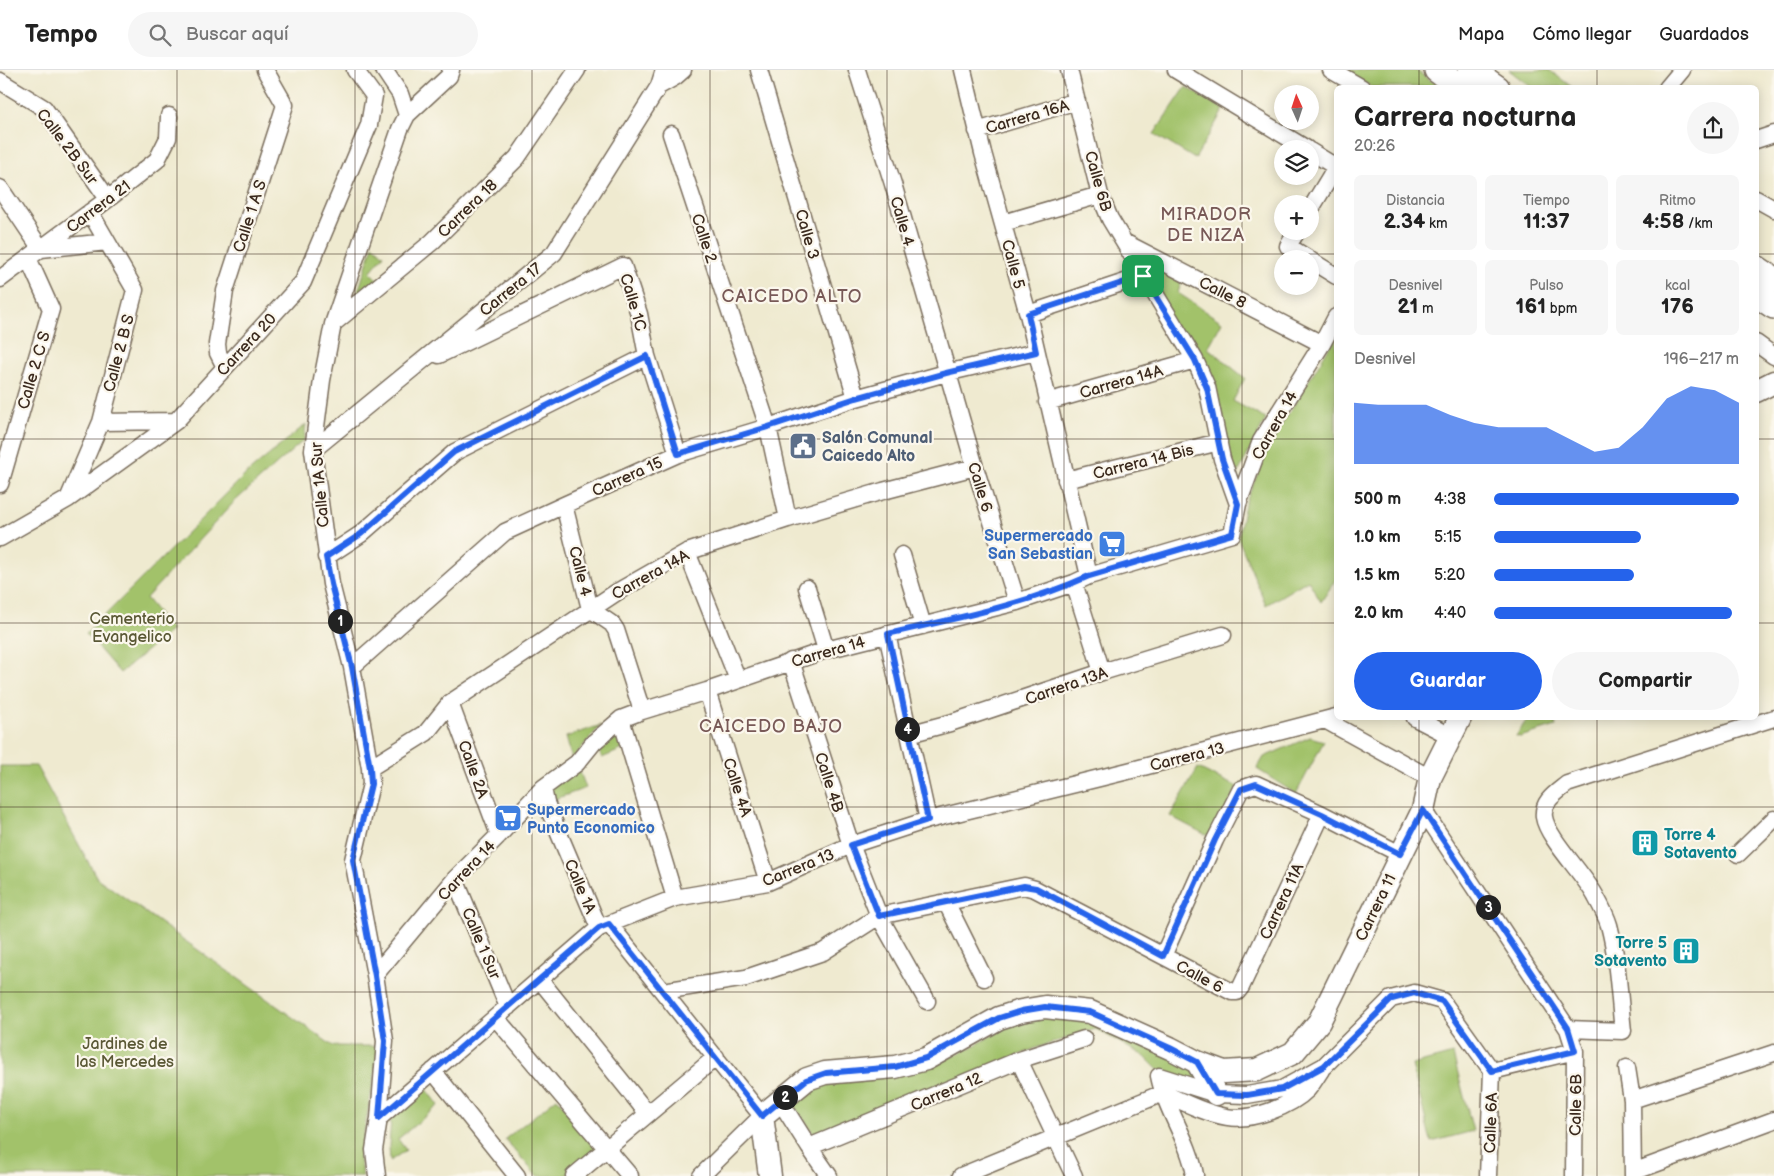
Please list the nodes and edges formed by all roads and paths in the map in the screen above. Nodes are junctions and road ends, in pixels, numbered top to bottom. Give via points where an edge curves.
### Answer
1 (265, 70) edge
2 (355, 70) edge
3 (384, 70) edge
4 (451, 70) edge
5 (576, 70) edge
6 (664, 70) edge
7 (683, 70) edge
8 (759, 70) edge
9 (857, 70) edge
10 (963, 70) edge
11 (1069, 70) edge
12 (1176, 70) edge
13 (1332, 70) edge
14 (1437, 70) edge
15 (1471, 70) edge
16 (1681, 70) edge
17 (0, 81) edge
18 (1357, 85) edge
19 (1458, 85) edge
20 (1492, 85) edge
21 (1669, 85) edge
22 (659, 86) junction
23 (1078, 102) junction
24 (407, 114) junction
25 (168, 116) dead end
26 (977, 131) junction
27 (671, 134) dead end
28 (1774, 134) edge
29 (1759, 139) edge
30 (1292, 140) edge
31 (1319, 157) edge
32 (1334, 166) edge
33 (1334, 170) edge
34 (0, 188) edge
35 (1100, 194) junction
36 (1319, 195) edge
37 (108, 199) junction
38 (1759, 202) edge
39 (1774, 209) edge
40 (90, 212) junction
41 (1002, 223) junction
42 (1292, 240) edge
43 (1124, 241) junction
44 (107, 242) junction
45 (1294, 250) edge
46 (34, 254) junction
47 (1319, 265) edge
48 (1759, 270) edge
49 (1334, 275) edge
50 (1143, 276) junction
51 (0, 279) edge
52 (1774, 280) edge
53 (1759, 296) edge
54 (1774, 306) edge
55 (1028, 314) junction
56 (1334, 321) edge
57 (333, 324) junction
58 (1322, 344) junction
59 (1759, 345) edge
60 (1036, 352) junction
61 (647, 356) junction
62 (1774, 356) edge
63 (1195, 360) junction
64 (225, 366) junction
65 (415, 366) junction
66 (946, 373) junction
67 (1774, 382) edge
68 (1759, 390) edge
69 (856, 398) junction
70 (1047, 402) junction
71 (176, 421) junction
72 (101, 422) junction
73 (768, 427) junction
74 (1219, 442) junction
75 (313, 450) junction
76 (678, 454) junction
77 (974, 467) junction
78 (1066, 480) junction
79 (0, 484) edge
80 (68, 499) junction
81 (1238, 504) junction
82 (564, 505) junction
83 (788, 519) junction
84 (0, 538) edge
85 (687, 552) junction
86 (902, 555) dead end
87 (326, 557) junction
88 (1089, 576) junction
89 (1074, 583) junction
90 (807, 588) dead end
91 (1017, 602) junction
92 (590, 609) junction
93 (923, 626) junction
94 (888, 634) junction
95 (1223, 635) dead end
96 (826, 650) junction
97 (791, 661) junction
98 (352, 667) junction
99 (1102, 672) junction
100 (738, 680) junction
101 (708, 691) junction
102 (450, 703) junction
103 (642, 711) junction
104 (1331, 718) edge
105 (1774, 718) edge
106 (621, 719) junction
107 (1334, 720) edge
108 (1424, 720) edge
109 (1455, 727) edge
110 (909, 734) junction
111 (370, 768) junction
112 (1430, 778) junction
113 (543, 788) junction
114 (1423, 810) junction
115 (1322, 814) junction
116 (1774, 819) edge
117 (928, 820) junction
118 (499, 835) junction
119 (851, 845) junction
120 (1400, 854) junction
121 (1738, 854) dead end
122 (455, 879) junction
123 (768, 882) junction
124 (675, 898) junction
125 (946, 902) junction
126 (879, 916) junction
127 (604, 926) junction
128 (1163, 956) junction
129 (375, 976) junction
130 (984, 978) dead end
131 (540, 980) junction
132 (1241, 987) joint
133 (663, 991) junction
134 (927, 1001) dead end
135 (502, 1012) junction
136 (1568, 1028) junction
137 (1084, 1039) dead end
138 (1575, 1051) junction
139 (1774, 1054) edge
140 (716, 1057) junction
141 (1019, 1060) junction
142 (1197, 1062) junction
143 (1324, 1066) junction
144 (1627, 1068) dead end
145 (1492, 1071) junction
146 (433, 1072) junction
147 (1162, 1093) junction
148 (1216, 1094) junction
149 (1632, 1100) junction
150 (780, 1102) junction
151 (648, 1114) junction
152 (762, 1116) junction
153 (379, 1118) junction
154 (1774, 1120) edge
155 (1055, 1137) junction
156 (809, 1147) junction
157 (607, 1148) junction
158 (1633, 1174) edge
159 (377, 1176) edge
160 (517, 1176) edge
161 (574, 1176) edge
162 (630, 1176) edge
163 (701, 1176) edge
164 (770, 1176) edge
165 (829, 1176) edge
166 (961, 1176) edge
167 (1074, 1176) edge
168 (1194, 1176) edge
169 (1488, 1176) edge
170 (1574, 1176) edge

1 - 64 street, Calle 1 A S via 284,105 224,291 217,344
2 - 64 street, Carrera 20 via 374,96 369,125 304,282
3 - 24 street via 400,94
4 - 24 street via 449,76
5 - 57 street, Carrera 18 via 517,158 432,242
6 - 22 street, Carrera 17
7 - 22 street, Carrera 17
8 - 69 street, Calle 3
9 - 66 street, Calle 4
10 - 26 street, Calle 5
11 - 23 street, Calle 6B
12 - 30 street
13 - 18 street
14 - 19 main road
15 - 20 main road
16 - 21 street
17 - 37 street, Calle 2B Sur via 44,108
22 - 65 street, Carrera 17 via 554,253
23 - 26 street, Carrera 16A
23 - 35 street, Calle 6B
24 - 57 street
25 - 37 street, Carrera 21 via 168,138 157,160
26 - 41 street, Calle 5
27 - 73 street, Calle 2
28 - 29 street
31 - 32 street
33 - 36 street
34 - 46 street, Calle 2 C S
35 - 41 street
35 - 43 street, Calle 6B
37 - 40 street, Carrera 21
38 - 39 street
40 - 44 street, Calle 2 B S
40 - 46 street, Carrera 21
41 - 55 street, Calle 5
42 - 45 street via 1288,246
43 - 50 street, Calle 6B
43 - 58 street, Calle 8
44 - 46 street
44 - 72 street, Calle 2 B S via 135,290
46 - 51 street, Carrera 21
46 - 79 street, Calle 2 C S via 51,309
47 - 49 street
48 - 52 main road
50 - 55 street
50 - 63 street, Calle 6B
53 - 54 main road
55 - 60 street, Calle 5
56 - 58 street
57 - 75 street, Calle 1A Sur
58 - 81 street, Carrera 14 via 1261,441
59 - 62 street
60 - 66 street, Carrera 15
60 - 70 street, Calle 5
61 - 65 street, Calle 1C via 640,314 623,266
61 - 76 street, Calle 1C
61 - 87 street via 454,452 361,534
63 - 70 street, Carrera 14A
63 - 74 street, Calle 6B via 1207,388
64 - 71 street, Carrera 20
65 - 75 street, Carrera 17
66 - 69 street, Carrera 15
66 - 77 street, Calle 6
67 - 68 street
69 - 73 street, Carrera 15
70 - 78 street, Calle 5
71 - 72 street
71 - 80 street, Carrera 20
72 - 80 street, Calle 2 B S
73 - 76 street, Carrera 15
73 - 83 street
74 - 78 street, Carrera 14 Bis
74 - 81 street, Calle 6B
75 - 87 street, Calle 1A Sur
76 - 82 street, Carrera 15
77 - 83 street, Carrera 14A
77 - 91 street, Calle 6
78 - 88 street, Calle 5
80 - 84 street, Carrera 20
81 - 88 street, Carrera 14 via 1232,534
82 - 92 street, Calle 4
82 - 98 street, Carrera 15 via 505,532
83 - 85 street, Carrera 14A
85 - 92 street, Carrera 14A
85 - 100 street
86 - 93 street
87 - 98 street, Calle 1A Sur
88 - 89 street, Carrera 14
89 - 91 street, Carrera 14
89 - 99 street
90 - 96 street
91 - 93 street, Carrera 14
92 - 102 street, Carrera 14A
92 - 103 street, Calle 4 via 616,630
93 - 94 street, Carrera 14
94 - 96 street, Carrera 14
94 - 110 street
95 - 99 street, Carrera 13A
96 - 97 street, Carrera 14
97 - 100 street, Carrera 14
97 - 119 street, Calle 4B
98 - 111 street, Calle 1A Sur
99 - 110 street, Carrera 13A
100 - 101 street, Carrera 14
101 - 103 street, Carrera 14
101 - 123 street, Calle 4A
102 - 111 street, Carrera 14A via 426,733
102 - 118 street, Calle 2A
103 - 106 street, Carrera 14
104 - 117 street, Carrera 13 via 1128,772
105 - 136 street via 1567,784 1551,796 1544,809 1550,833 1595,894 1608,923 1615,952 1623,1031
106 - 113 street, Carrera 14 via 576,763
106 - 124 street
107 - 112 street
108 - 109 street
109 - 112 street, Carrera 11
110 - 117 street
111 - 129 street, Calle 1A Sur via 371,784 353,860
112 - 114 street, Carrera 11
113 - 118 street, Carrera 14
113 - 127 street, Calle 1A via 546,803
114 - 120 street, Carrera 11
114 - 136 street, Calle 6B
115 - 120 street
115 - 128 street via 1256,784 1241,789
115 - 132 street, Carrera 11A
116 - 121 street
117 - 119 street, Carrera 13
118 - 122 street, Carrera 14
119 - 123 street, Carrera 13
119 - 126 street, Calle 4B
120 - 142 street, Carrera 11 via 1319,1022 1293,1053 1257,1070 1224,1072
122 - 129 street, Carrera 14
122 - 135 street, Calle 1 Sur
123 - 124 street, Carrera 13
124 - 127 street, Carrera 13
125 - 126 street, Calle 6
125 - 128 street, Calle 6 via 1014,887 1036,888
125 - 130 street
126 - 133 street via 824,952 746,978
126 - 134 street, Calle 4B
127 - 131 street, Carrera 13
127 - 133 street, Calle 1A
128 - 132 street, Calle 6 via 1232,992
129 - 153 street, Calle 1A Sur via 385,1041
131 - 135 street, Carrera 13
131 - 151 street
133 - 140 street, Calle 1A
135 - 146 street, Carrera 13
135 - 157 street, Calle 1 Sur
136 - 138 street, Calle 6B
137 - 141 street, Carrera 12
138 - 145 street
138 - 170 street, Calle 6B
139 - 149 street
140 - 151 street
140 - 152 street, Calle 1A
141 - 155 street
141 - 156 street, Carrera 12
142 - 148 street
142 - 150 street via 1090,1012 1045,1007 999,1018 926,1058 895,1067 826,1073 806,1080
143 - 145 street via 1392,999 1414,993 1442,1001
143 - 147 street via 1308,1089 1261,1116 1228,1117
143 - 148 street via 1282,1089 1247,1095
144 - 149 street
145 - 169 street, Calle 6A
146 - 153 street, Carrera 13
146 - 160 street
147 - 148 street via 1159,1076
147 - 155 street
147 - 168 street via 1192,1158
149 - 158 street
150 - 152 street
150 - 156 street
151 - 157 street
152 - 163 street
152 - 164 street
153 - 159 street, Calle 1A Sur via 374,1150
154 - 158 street
155 - 166 street
155 - 167 street
156 - 165 street
157 - 161 street
157 - 162 street, Calle 1 Sur

